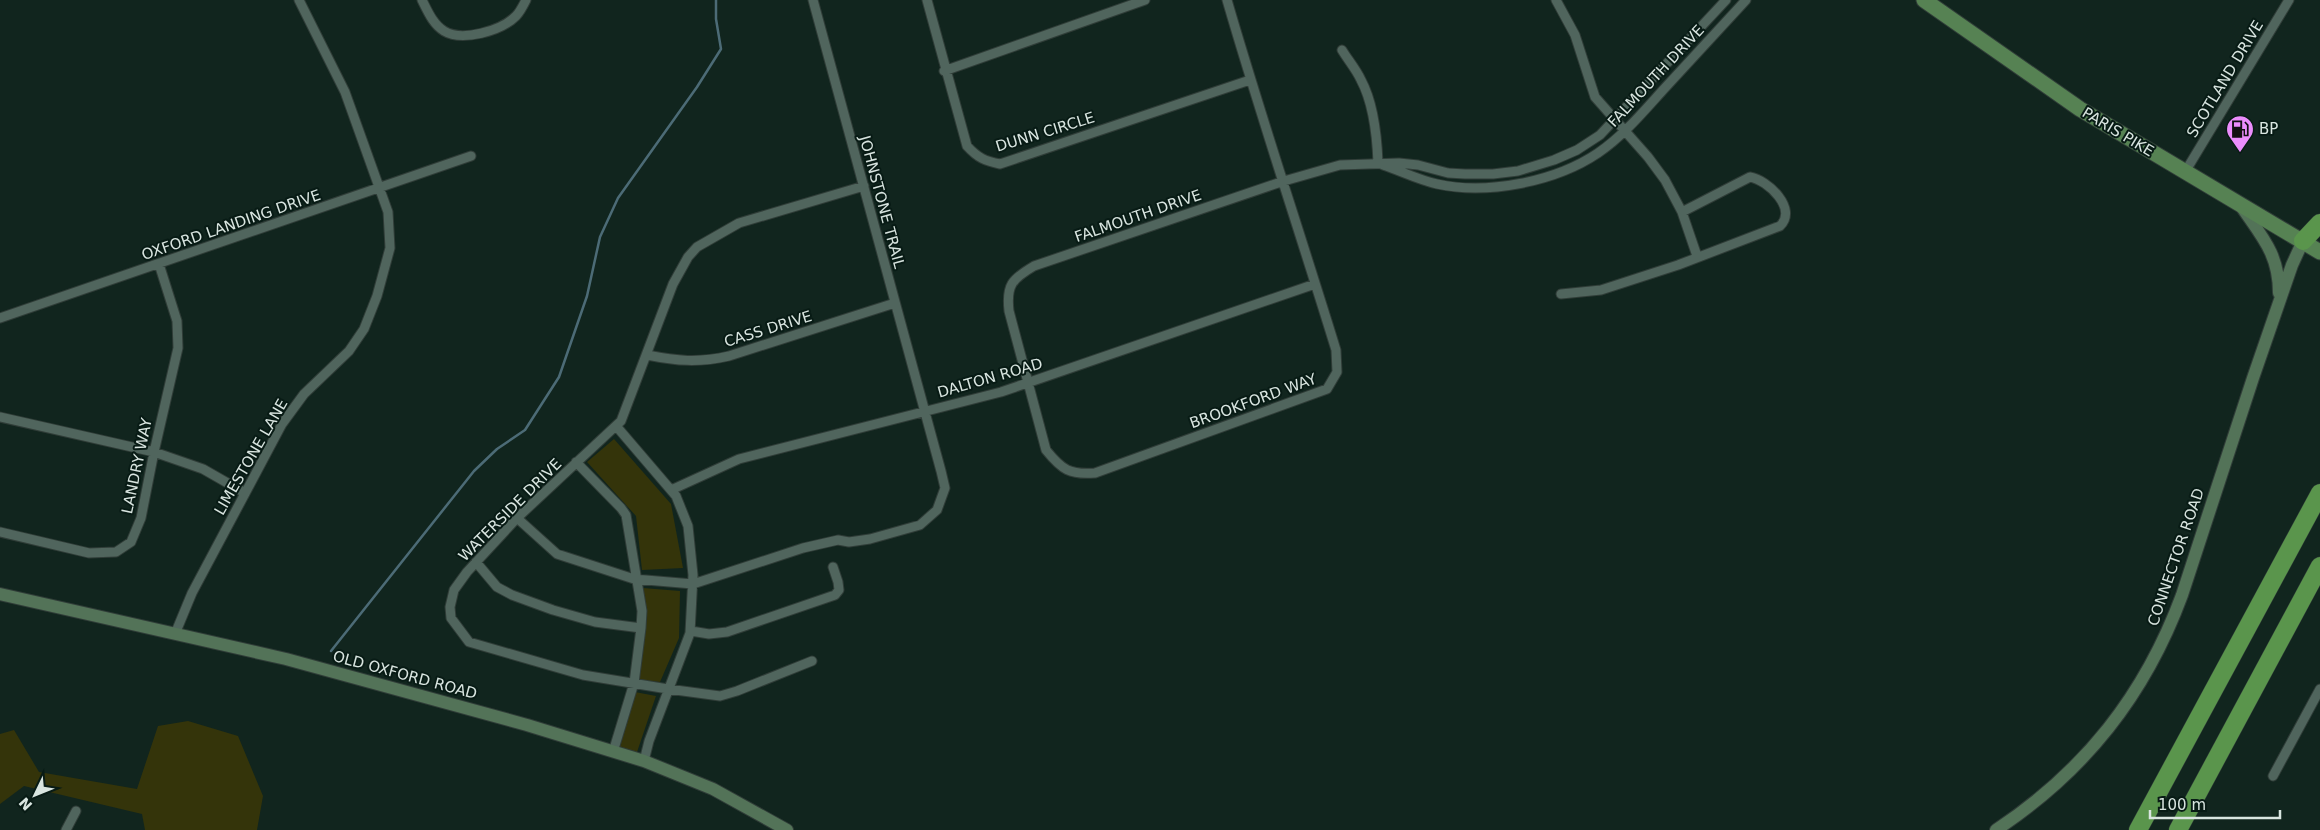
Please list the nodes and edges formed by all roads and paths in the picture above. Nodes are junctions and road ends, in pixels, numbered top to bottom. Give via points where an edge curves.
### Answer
1 (299, 0) edge
2 (422, 0) edge
3 (526, 0) edge
4 (813, 0) edge
5 (927, 0) edge
6 (1145, 0) edge
7 (1227, 0) edge
8 (1556, 0) edge
9 (1726, 0) edge
10 (1746, 0) edge
11 (1924, 0) edge
12 (2289, 0) edge
13 (1342, 50) dead end
14 (944, 70) junction
15 (1250, 80) junction
16 (1614, 121) junction
17 (1626, 131) junction
18 (471, 156) dead end
19 (1378, 163) junction
20 (2185, 172) junction
21 (1284, 181) junction
22 (864, 186) junction
23 (380, 188) junction
24 (2239, 204) junction
25 (1682, 212) junction
26 (2320, 223) edge
27 (2303, 241) junction
28 (2320, 252) edge
29 (1697, 256) junction
30 (159, 264) junction
31 (1316, 284) junction
32 (1562, 294) dead end
33 (895, 303) junction
34 (2279, 304) junction
35 (0, 318) edge
36 (647, 355) junction
37 (1028, 383) junction
38 (924, 411) junction
39 (0, 418) edge
40 (616, 427) junction
41 (154, 452) junction
42 (576, 462) junction
43 (671, 490) junction
44 (245, 493) junction
45 (2320, 493) edge
46 (517, 518) junction
47 (0, 532) edge
48 (476, 562) junction
49 (2320, 566) edge
50 (833, 567) dead end
51 (637, 580) junction
52 (693, 584) junction
53 (0, 594) edge
54 (641, 628) junction
55 (691, 630) junction
56 (175, 634) junction
57 (812, 661) dead end
58 (634, 683) junction
59 (2320, 688) edge
60 (668, 689) junction
61 (2187, 740) junction
62 (613, 752) junction
63 (644, 761) junction
64 (2272, 776) dead end
65 (76, 811) dead end
66 (66, 830) edge
67 (787, 830) edge
68 (1996, 830) edge
69 (2129, 830) edge
70 (2138, 830) edge
71 (2178, 830) edge

1 - 23 street, LIMESTONE LANE via 345,92
2 - 3 street via 434,22 455,36 470,36 502,26 515,17
4 - 22 street, JOHNSTONE TRAIL
5 - 14 street, DUNN CIRCLE
6 - 14 street
7 - 15 street, BROOKFORD WAY
8 - 16 street via 1576,35 1595,97
9 - 16 street, FALMOUTH DRIVE
10 - 17 street, FALMOUTH DRIVE
11 - 20 main road, PARIS PIKE via 2080,109
12 - 20 street, SCOTLAND DRIVE
13 - 19 street via 1362,81 1376,131
14 - 15 street, DUNN CIRCLE via 967,146 978,158 1000,164
15 - 21 street, BROOKFORD WAY
16 - 17 street
16 - 19 street, FALMOUTH DRIVE via 1577,150 1518,172 1456,173 1418,165
17 - 19 street, FALMOUTH DRIVE via 1598,153 1572,167 1532,181 1498,187 1437,184
17 - 25 street via 1665,180
18 - 23 street, OXFORD LANDING DRIVE
19 - 21 street, FALMOUTH DRIVE via 1340,165
20 - 24 main road, PARIS PIKE
21 - 31 street, BROOKFORD WAY
21 - 37 street, FALMOUTH DRIVE via 1034,266 1017,276 1007,292
22 - 33 street, JOHNSTONE TRAIL
22 - 36 street, WATERSIDE DRIVE via 740,222 697,247 673,284
23 - 30 street, OXFORD LANDING DRIVE
23 - 44 street, LIMESTONE LANE via 388,212 390,248 364,329 349,351 304,394 282,424
24 - 27 main road, PARIS PIKE
24 - 34 street via 2272,250 2279,275
25 - 29 street
25 - 29 street via 1750,177 1759,178 1785,209 1786,220 1780,226
26 - 27 highway
27 - 28 main road, PARIS PIKE
27 - 34 street, CONNECTOR ROAD
29 - 32 street via 1601,290
30 - 35 street, OXFORD LANDING DRIVE
30 - 41 street, LANDRY WAY via 177,321 178,348
31 - 37 street, DALTON ROAD
31 - 37 street, BROOKFORD WAY via 1336,350 1337,372 1326,389 1095,473 1069,472 1057,464 1046,450
33 - 36 street, CASS DRIVE via 706,361 686,362
33 - 38 street, JOHNSTONE TRAIL
34 - 68 street, CONNECTOR ROAD via 2182,595 2150,667 2117,719 2077,765 2032,805
36 - 40 street, WATERSIDE DRIVE via 626,412
37 - 38 street, DALTON ROAD
38 - 43 street, DALTON ROAD via 739,460
38 - 52 street, JOHNSTONE TRAIL via 945,488 936,510 920,525 870,539 838,540 809,546
39 - 41 street
40 - 42 street, WATERSIDE DRIVE
40 - 43 street
41 - 44 street via 202,470
41 - 47 street, LANDRY WAY via 142,518 131,542 116,552 89,552
42 - 46 street, WATERSIDE DRIVE
42 - 51 street via 626,515
43 - 52 street via 683,509 688,526
44 - 56 street, LIMESTONE LANE via 192,593
45 - 61 highway
46 - 48 street, WATERSIDE DRIVE
46 - 51 street via 557,554
48 - 54 street via 497,587 512,595 595,622
48 - 58 street, WATERSIDE DRIVE via 454,590 450,606 451,618 469,642 583,675
49 - 71 highway
50 - 55 street via 839,590 835,595 727,632 709,634
51 - 52 street
51 - 54 street
52 - 55 street
53 - 56 street, OLD OXFORD ROAD
54 - 58 street
55 - 60 street
56 - 62 street, OLD OXFORD ROAD via 302,663
57 - 60 street, WATERSIDE DRIVE via 720,696
58 - 60 street, WATERSIDE DRIVE
58 - 62 street
59 - 64 street
60 - 63 street
61 - 69 highway
61 - 70 highway
62 - 63 street, OLD OXFORD ROAD
63 - 67 street, OLD OXFORD ROAD via 713,789
65 - 66 street

